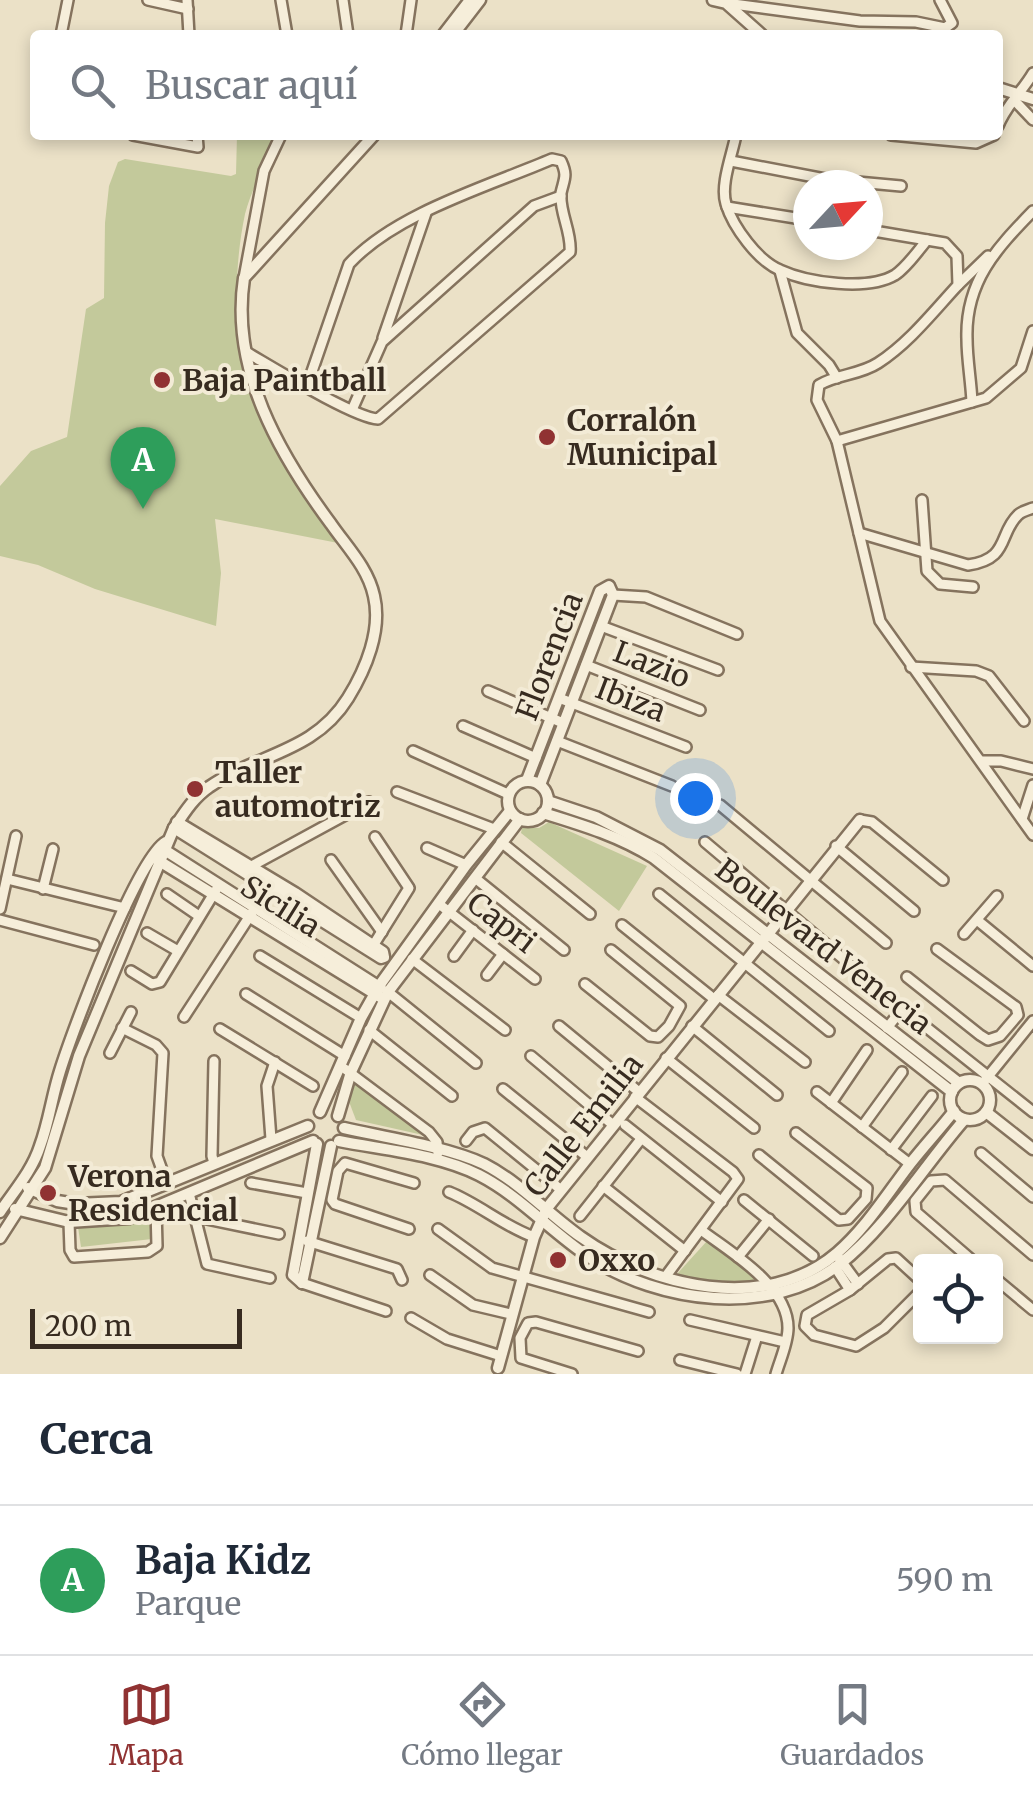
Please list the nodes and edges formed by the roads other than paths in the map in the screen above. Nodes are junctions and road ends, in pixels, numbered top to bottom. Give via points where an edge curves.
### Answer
1 (68, 0) edge
2 (148, 0) edge
3 (281, 0) edge
4 (342, 0) edge
5 (411, 0) edge
6 (470, 0) edge
7 (480, 0) edge
8 (713, 0) edge
9 (807, 0) edge
10 (940, 0) edge
11 (726, 3) junction
12 (187, 4) edge
13 (804, 13) junction
14 (62, 30) edge
15 (189, 30) edge
16 (287, 30) edge
17 (347, 30) edge
18 (407, 30) edge
19 (447, 30) edge
20 (457, 30) edge
21 (754, 30) edge
22 (1033, 72) edge
23 (1023, 97) edge
24 (1003, 115) edge
25 (1033, 120) edge
26 (167, 140) edge
27 (197, 140) edge
28 (279, 140) edge
29 (362, 140) edge
30 (369, 140) edge
31 (735, 140) edge
32 (939, 140) edge
33 (984, 140) edge
34 (731, 161) junction
35 (342, 168) junction
36 (901, 186) dead end
37 (560, 196) junction
38 (727, 206) junction
39 (1033, 210) edge
40 (426, 212) junction
41 (793, 217) edge
42 (883, 233) edge
43 (927, 240) junction
44 (992, 252) junction
45 (780, 271) junction
46 (244, 278) junction
47 (958, 285) junction
48 (1033, 331) edge
49 (382, 342) junction
50 (246, 352) junction
51 (837, 378) junction
52 (307, 386) junction
53 (972, 402) junction
54 (352, 410) junction
55 (836, 442) junction
56 (922, 500) dead end
57 (1033, 508) edge
58 (859, 534) junction
59 (924, 553) junction
60 (973, 587) dead end
61 (613, 594) junction
62 (601, 626) junction
63 (737, 634) dead end
64 (586, 665) junction
65 (912, 667) junction
66 (718, 670) dead end
67 (488, 691) dead end
68 (560, 698) junction
69 (572, 703) junction
70 (700, 710) dead end
71 (551, 718) junction
72 (1024, 722) dead end
73 (564, 723) junction
74 (462, 726) dead end
75 (557, 742) junction
76 (686, 747) dead end
77 (413, 751) dead end
78 (536, 758) junction
79 (983, 761) junction
80 (1033, 769) edge
81 (527, 780) junction
82 (540, 785) junction
83 (1033, 785) edge
84 (672, 786) dead end
85 (397, 792) dead end
86 (508, 794) junction
87 (548, 801) junction
88 (369, 802) dead end
89 (720, 805) dead end
90 (510, 810) junction
91 (544, 814) junction
92 (1022, 818) junction
93 (520, 819) junction
94 (860, 820) joint
95 (176, 825) junction
96 (494, 829) junction
97 (1032, 833) edge
98 (16, 836) dead end
99 (374, 837) dead end
100 (501, 842) junction
101 (705, 842) dead end
102 (836, 846) junction
103 (428, 848) dead end
104 (54, 849) dead end
105 (161, 852) junction
106 (332, 860) dead end
107 (466, 864) junction
108 (247, 868) junction
109 (475, 878) junction
110 (7, 879) junction
111 (810, 879) junction
112 (943, 880) dead end
113 (43, 889) junction
114 (216, 889) junction
115 (167, 894) dead end
116 (659, 894) dead end
117 (997, 896) dead end
118 (125, 908) junction
119 (444, 908) junction
120 (0, 909) edge
121 (786, 909) junction
122 (914, 911) dead end
123 (252, 912) junction
124 (590, 914) dead end
125 (199, 916) junction
126 (0, 920) edge
127 (977, 920) junction
128 (622, 925) dead end
129 (473, 930) junction
130 (382, 932) junction
131 (146, 933) dead end
132 (964, 934) dead end
133 (764, 936) junction
134 (886, 943) dead end
135 (94, 945) dead end
136 (371, 948) joint
137 (936, 949) dead end
138 (564, 950) dead end
139 (611, 950) dead end
140 (178, 951) junction
141 (504, 954) junction
142 (260, 956) dead end
143 (454, 956) dead end
144 (412, 959) junction
145 (743, 963) junction
146 (1033, 966) edge
147 (131, 971) dead end
148 (860, 973) dead end
149 (487, 975) dead end
150 (906, 977) dead end
151 (535, 979) dead end
152 (586, 984) dead end
153 (246, 994) dead end
154 (384, 994) junction
155 (716, 997) junction
156 (131, 1012) dead end
157 (184, 1017) dead end
158 (361, 1018) junction
159 (1033, 1021) edge
160 (558, 1026) dead end
161 (669, 1026) junction
162 (692, 1026) junction
163 (1008, 1027) junction
164 (122, 1028) junction
165 (887, 1028) junction
166 (220, 1029) dead end
167 (368, 1030) junction
168 (505, 1030) dead end
169 (828, 1031) dead end
170 (683, 1037) junction
171 (1020, 1037) junction
172 (866, 1050) dead end
173 (110, 1054) dead end
174 (531, 1056) dead end
175 (666, 1058) junction
176 (214, 1061) dead end
177 (275, 1062) junction
178 (805, 1062) dead end
179 (476, 1063) dead end
180 (346, 1065) junction
181 (902, 1072) dead end
182 (985, 1080) junction
183 (314, 1086) dead end
184 (956, 1088) junction
185 (503, 1089) dead end
186 (818, 1092) dead end
187 (637, 1094) junction
188 (778, 1094) dead end
189 (452, 1096) dead end
190 (932, 1096) dead end
191 (830, 1103) junction
192 (320, 1112) junction
193 (986, 1112) junction
194 (1033, 1112) edge
195 (338, 1116) junction
196 (959, 1116) junction
197 (618, 1125) junction
198 (308, 1126) junction
199 (862, 1127) junction
200 (344, 1128) junction
201 (754, 1128) dead end
202 (796, 1133) dead end
203 (271, 1139) junction
204 (640, 1139) junction
205 (466, 1141) dead end
206 (315, 1142) junction
207 (335, 1143) junction
208 (1033, 1149) edge
209 (891, 1150) junction
210 (981, 1153) dead end
211 (289, 1154) junction
212 (760, 1155) dead end
213 (437, 1156) junction
214 (586, 1156) junction
215 (214, 1163) junction
216 (910, 1164) junction
217 (312, 1169) junction
218 (329, 1182) junction
219 (414, 1182) dead end
220 (251, 1183) dead end
221 (19, 1184) junction
222 (167, 1184) junction
223 (603, 1186) junction
224 (917, 1186) junction
225 (560, 1189) junction
226 (32, 1190) junction
227 (307, 1192) junction
228 (449, 1192) dead end
229 (189, 1193) junction
230 (1033, 1197) edge
231 (744, 1200) dead end
232 (722, 1202) junction
233 (2, 1208) edge
234 (859, 1208) junction
235 (156, 1209) junction
236 (19, 1211) junction
237 (544, 1214) junction
238 (580, 1216) dead end
239 (870, 1216) junction
240 (197, 1217) junction
241 (769, 1219) junction
242 (69, 1222) junction
243 (409, 1229) dead end
244 (438, 1229) dead end
245 (701, 1230) junction
246 (279, 1234) dead end
247 (534, 1237) junction
248 (0, 1238) edge
249 (304, 1241) junction
250 (685, 1251) junction
251 (965, 1254) edge
252 (1033, 1255) edge
253 (814, 1256) dead end
254 (738, 1258) junction
255 (838, 1261) junction
256 (913, 1274) edge
257 (430, 1275) dead end
258 (524, 1276) junction
259 (666, 1276) junction
260 (270, 1278) dead end
261 (402, 1280) dead end
262 (302, 1283) joint
263 (1003, 1285) edge
264 (854, 1287) junction
265 (772, 1290) junction
266 (913, 1299) edge
267 (1033, 1310) edge
268 (386, 1312) dead end
269 (649, 1312) dead end
270 (511, 1314) junction
271 (410, 1318) dead end
272 (690, 1320) dead end
273 (507, 1334) junction
274 (757, 1336) junction
275 (520, 1338) junction
276 (785, 1342) junction
277 (638, 1351) dead end
278 (501, 1356) junction
279 (680, 1360) dead end
280 (498, 1368) dead end
281 (572, 1374) edge
282 (736, 1374) edge
283 (745, 1374) edge
284 (776, 1374) edge

1 - 14 street
2 - 12 street
3 - 16 street
4 - 17 street
5 - 18 street
6 - 19 street
7 - 20 street
8 - 11 street
9 - 13 street
10 - 13 street via 949,26
11 - 13 street
11 - 21 street
12 - 15 street
22 - 23 street
23 - 24 street
23 - 25 street
26 - 27 street via 198,146
28 - 46 street via 264,171
29 - 35 street
30 - 35 street
31 - 34 street
32 - 33 street
34 - 36 street
34 - 38 street
35 - 46 street
37 - 40 street via 566,171 552,158
37 - 49 street via 534,206
37 - 54 street via 571,237 562,261 378,419
38 - 41 street
38 - 45 street via 753,248
39 - 44 street
40 - 49 street
40 - 52 street via 349,264
42 - 43 street
43 - 45 street via 900,271 876,283
43 - 47 street via 946,243 958,256
44 - 47 street
44 - 53 street via 968,308
45 - 51 street via 797,334
46 - 50 street
47 - 51 street via 878,363
48 - 53 street via 1016,374
49 - 54 street
50 - 52 street
50 - 95 street via 274,436 369,582 376,607 373,638 348,698 319,730 208,788
51 - 55 street via 816,392
52 - 54 street
53 - 55 street
55 - 58 street
56 - 59 street
57 - 59 street via 1018,515 1002,546 983,563
58 - 59 street
58 - 65 street via 876,612
59 - 60 street via 933,580
61 - 62 street, Florencia
61 - 63 street via 646,597
61 - 68 street, Florencia via 608,586 600,591
62 - 64 street, Florencia
62 - 66 street
64 - 69 street, Florencia
64 - 70 street, Lazio
65 - 72 street via 982,672
65 - 79 street
67 - 71 street
68 - 69 street, Ibiza
68 - 71 street, Florencia
69 - 73 street, Florencia
69 - 76 street, Ibiza
71 - 73 street
71 - 78 street, Florencia
73 - 75 street, Florencia
74 - 78 street
75 - 82 street, Florencia
75 - 84 street
77 - 86 street
78 - 81 street, Florencia
79 - 80 street
79 - 92 street
81 - 82 street
81 - 86 street
82 - 87 street
83 - 92 street
85 - 96 street
86 - 90 street
87 - 91 street
87 - 133 street, Boulevard Venecia via 660,850
88 - 108 street
89 - 111 street
90 - 93 street
90 - 96 street
91 - 93 street
91 - 133 street, Boulevard Venecia via 633,844
92 - 97 street
93 - 100 street
94 - 102 street, Calle Emilia
94 - 112 street via 872,822
95 - 105 street
95 - 108 street
96 - 107 street
98 - 110 street
99 - 130 street via 409,888
100 - 109 street
100 - 124 street
101 - 121 street
102 - 111 street, Calle Emilia
102 - 122 street
103 - 107 street
104 - 113 street
105 - 114 street, Sicilia
105 - 118 street
105 - 226 street
106 - 130 street
107 - 119 street
108 - 136 street
109 - 119 street
109 - 138 street
110 - 113 street
110 - 120 street
111 - 121 street, Calle Emilia
111 - 134 street
113 - 118 street
114 - 123 street, Sicilia
114 - 125 street
115 - 125 street
116 - 145 street
117 - 127 street
118 - 221 street via 60,1070 40,1146
119 - 129 street, Capri
119 - 144 street
119 - 154 street
121 - 133 street, Calle Emilia
121 - 148 street
123 - 154 street, Sicilia
123 - 157 street
125 - 140 street
126 - 135 street
127 - 132 street
127 - 146 street
128 - 155 street
129 - 141 street, Capri
129 - 143 street
130 - 136 street
131 - 140 street
133 - 145 street, Calle Emilia
133 - 165 street, Boulevard Venecia
133 - 184 street, Boulevard Venecia
137 - 163 street via 1016,1007
139 - 161 street via 677,1002 680,1010
140 - 147 street via 158,984
141 - 149 street
141 - 151 street, Capri
142 - 158 street
144 - 154 street
144 - 168 street
145 - 155 street, Calle Emilia
145 - 169 street
150 - 163 street via 988,1040
152 - 161 street via 650,1036
153 - 180 street
154 - 158 street
154 - 167 street
154 - 179 street
155 - 162 street, Calle Emilia
155 - 178 street
156 - 164 street
158 - 180 street
159 - 171 street
160 - 187 street
161 - 170 street
162 - 170 street, Calle Emilia
162 - 188 street
163 - 171 street
164 - 173 street
164 - 222 street via 163,1053 158,1156
165 - 182 street via 907,1012
165 - 184 street, Boulevard Venecia
166 - 177 street
167 - 180 street
167 - 189 street
170 - 175 street, Calle Emilia
171 - 182 street
172 - 191 street
174 - 197 street
175 - 187 street, Calle Emilia
175 - 201 street
176 - 215 street
177 - 183 street
177 - 203 street via 267,1086
180 - 192 street
180 - 195 street
180 - 213 street via 429,1132
181 - 199 street
182 - 184 street
182 - 193 street
182 - 194 street
184 - 196 street via 950,1103
185 - 214 street
186 - 191 street
187 - 197 street, Calle Emilia
187 - 232 street via 733,1172 738,1179
190 - 209 street
191 - 199 street
192 - 195 street
192 - 198 street
193 - 196 street via 972,1120
193 - 208 street
195 - 200 street
196 - 216 street
196 - 224 street
197 - 204 street
197 - 214 street, Calle Emilia
198 - 203 street
198 - 206 street
199 - 209 street
200 - 207 street
200 - 213 street
202 - 234 street via 865,1186 868,1195
203 - 215 street
204 - 223 street
204 - 232 street
205 - 225 street via 486,1128
206 - 207 street
206 - 211 street
206 - 217 street
207 - 213 street
207 - 218 street
209 - 216 street
210 - 230 street
211 - 217 street via 305,1156
211 - 229 street
212 - 234 street via 839,1220
213 - 237 street
214 - 225 street, Calle Emilia
215 - 222 street
216 - 239 street
217 - 227 street
218 - 219 street via 349,1164
218 - 243 street via 336,1204
218 - 249 street
220 - 227 street
221 - 226 street
221 - 233 street
222 - 226 street via 94,1206
223 - 238 street
223 - 250 street
224 - 251 street via 916,1212
224 - 252 street via 945,1180
224 - 255 street
225 - 237 street, Calle Emilia
226 - 236 street
227 - 249 street
228 - 247 street
229 - 235 street
229 - 240 street
231 - 241 street
232 - 245 street
233 - 236 street
234 - 239 street
235 - 242 street via 115,1221
235 - 242 street via 158,1241 148,1252 74,1257
236 - 242 street
236 - 248 street
237 - 247 street, Calle Emilia
237 - 259 street via 607,1254
237 - 265 street via 586,1255 640,1280 724,1299
239 - 255 street
240 - 246 street
240 - 260 street via 207,1264
241 - 253 street
241 - 254 street
244 - 258 street via 492,1268
245 - 250 street
245 - 254 street
247 - 258 street, Calle Emilia
249 - 261 street via 397,1269
249 - 262 street via 293,1276
250 - 259 street
254 - 265 street
255 - 264 street
255 - 265 street
256 - 264 street via 893,1258
257 - 270 street via 473,1306
258 - 269 street
258 - 270 street, Calle Emilia
259 - 265 street
262 - 268 street
263 - 267 street
264 - 266 street via 807,1315 808,1330 856,1346
265 - 276 street via 788,1325
270 - 273 street, Calle Emilia
271 - 278 street via 456,1343
272 - 274 street
273 - 275 street
273 - 278 street, Calle Emilia
274 - 276 street
274 - 283 street
275 - 277 street via 536,1322
275 - 281 street via 524,1360
276 - 284 street
278 - 280 street, Calle Emilia
279 - 282 street

